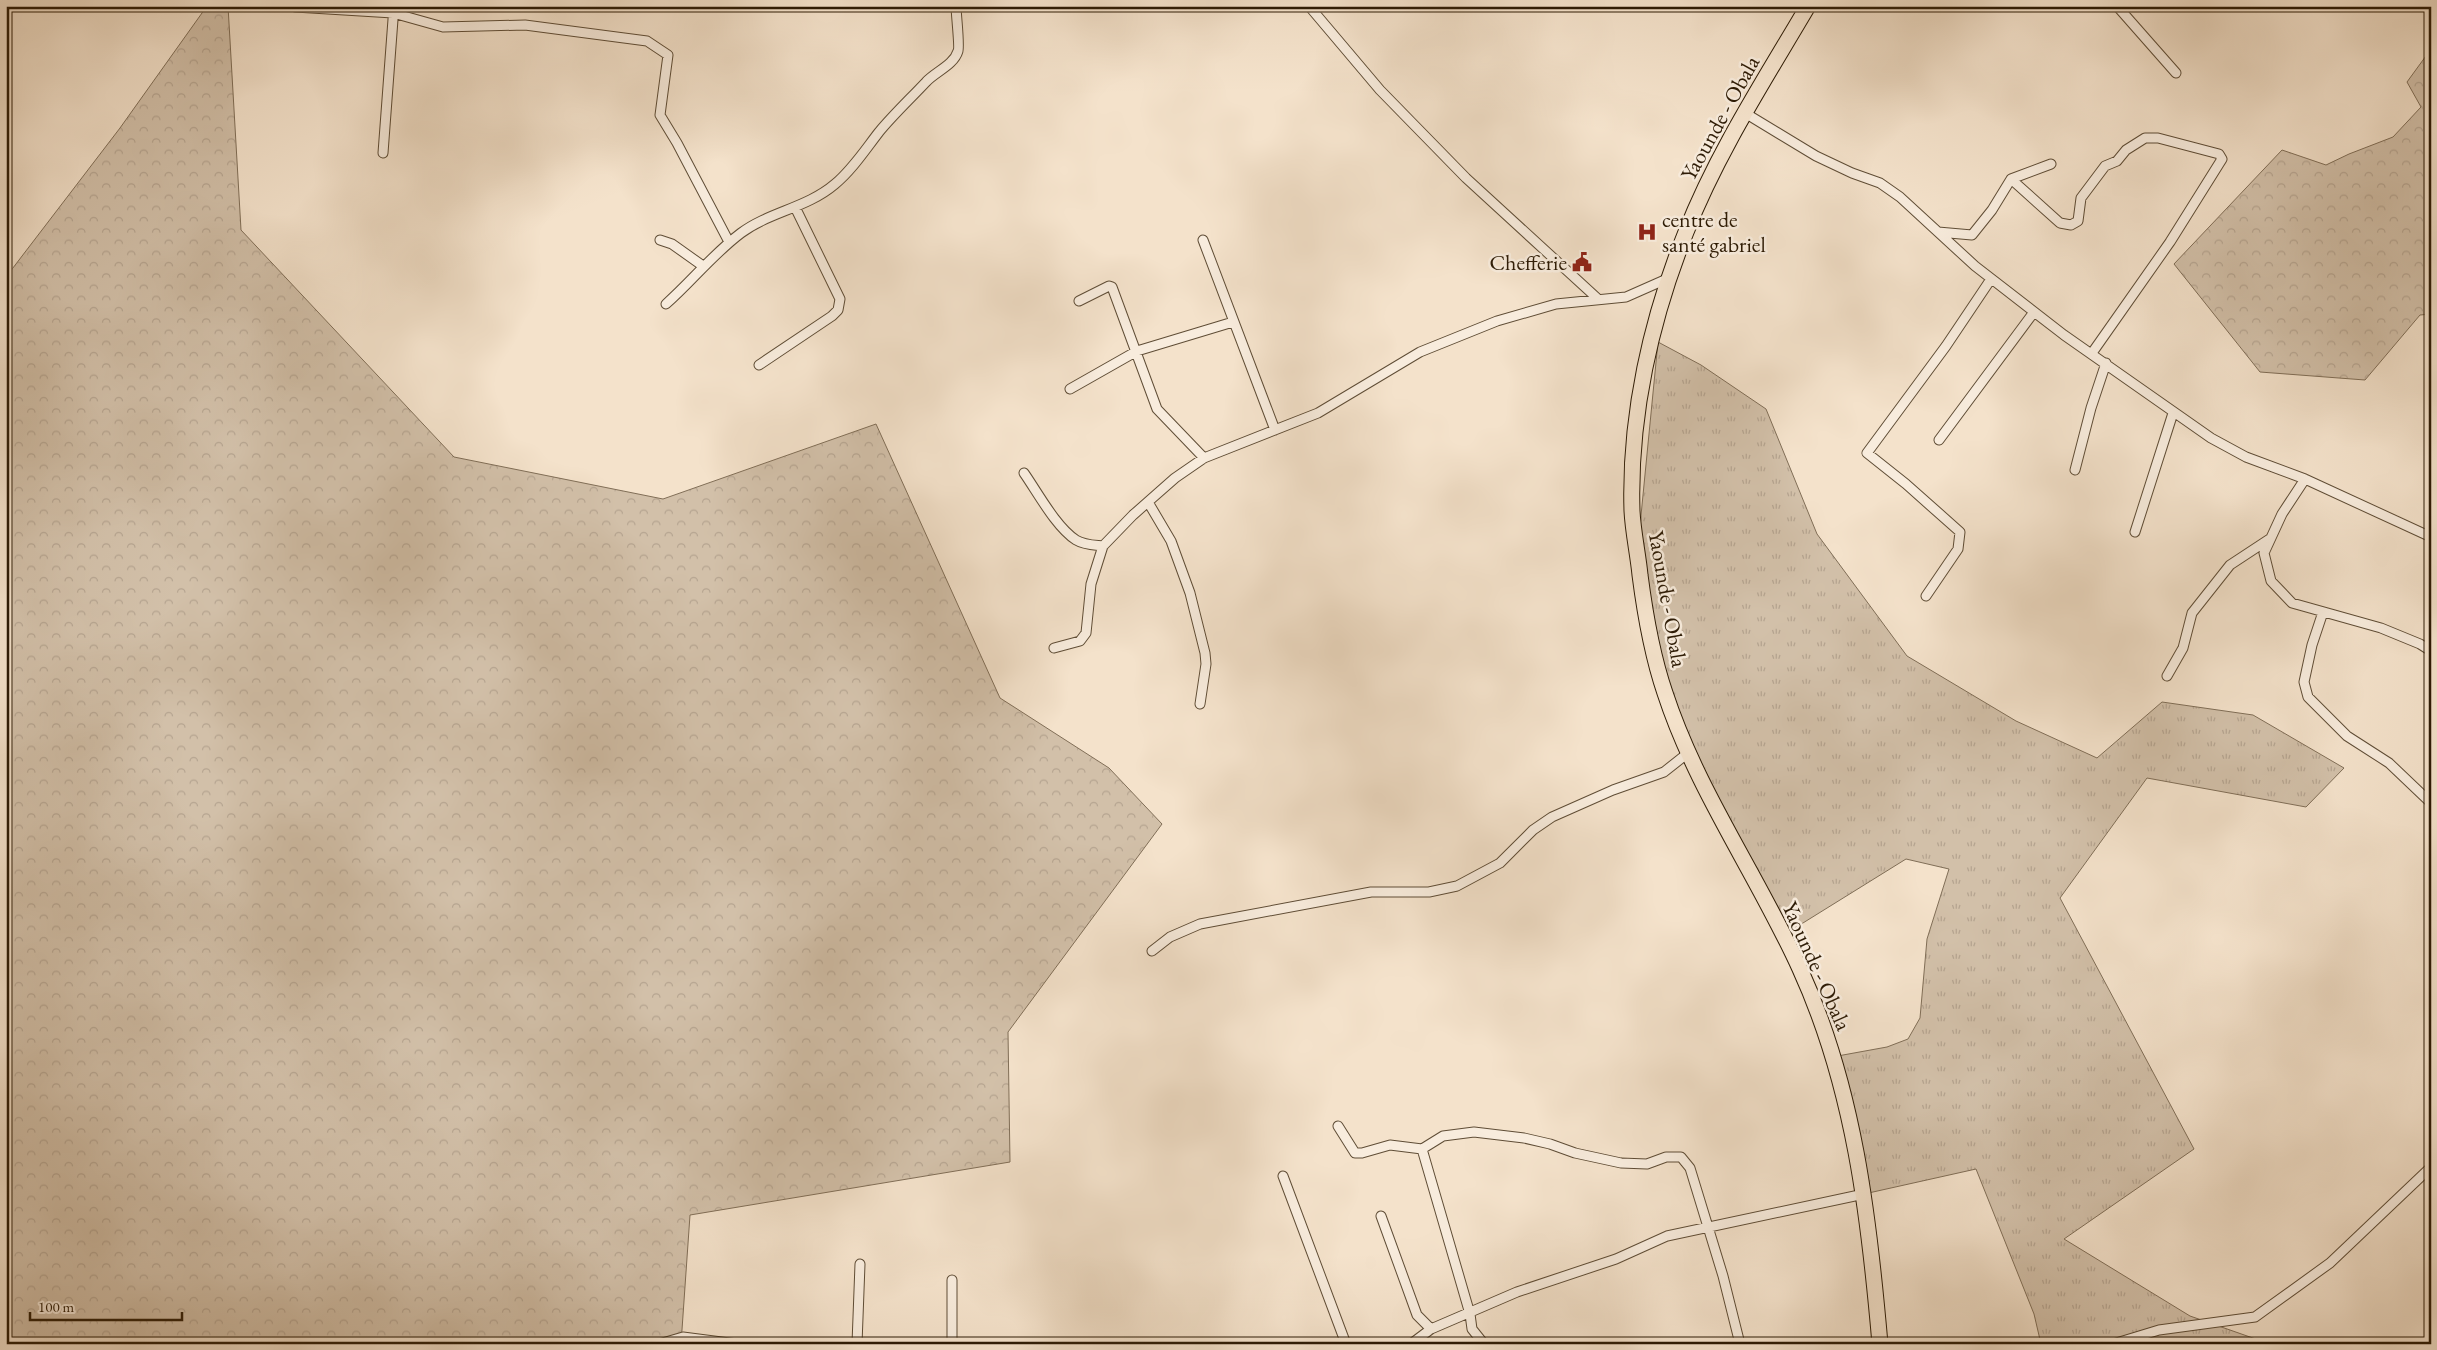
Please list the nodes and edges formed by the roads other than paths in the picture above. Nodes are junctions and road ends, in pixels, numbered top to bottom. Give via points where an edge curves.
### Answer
1 (956, 6) edge
2 (1309, 6) edge
3 (1808, 6) edge
4 (2117, 6) edge
5 (295, 7) edge
6 (393, 10) edge
7 (2176, 73) dead end
8 (1745, 114) junction
9 (383, 153) dead end
10 (2051, 164) dead end
11 (2011, 179) junction
12 (795, 206) junction
13 (1938, 232) junction
14 (660, 240) dead end
15 (1202, 240) dead end
16 (729, 242) junction
17 (703, 266) junction
18 (1669, 278) junction
19 (1991, 278) junction
20 (1598, 299) junction
21 (1079, 301) dead end
22 (666, 304) dead end
23 (2034, 312) junction
24 (1233, 322) junction
25 (1137, 351) junction
26 (2092, 352) junction
27 (2106, 363) junction
28 (758, 365) dead end
29 (1070, 389) dead end
30 (2173, 413) junction
31 (1275, 430) junction
32 (1939, 440) dead end
33 (1204, 458) junction
34 (2075, 470) dead end
35 (1024, 473) dead end
36 (2305, 479) junction
37 (1148, 502) junction
38 (2135, 532) dead end
39 (2431, 537) edge
40 (2271, 538) junction
41 (1103, 546) junction
42 (1926, 596) dead end
43 (2323, 612) junction
44 (1054, 648) dead end
45 (2430, 650) edge
46 (2167, 676) dead end
47 (1200, 704) dead end
48 (1688, 753) junction
49 (2431, 803) edge
50 (1152, 951) dead end
51 (1338, 1126) dead end
52 (1422, 1149) junction
53 (2431, 1167) edge
54 (1283, 1176) dead end
55 (1864, 1194) junction
56 (1381, 1216) dead end
57 (1707, 1228) junction
58 (860, 1264) dead end
59 (952, 1280) dead end
60 (1470, 1314) junction
61 (1431, 1329) junction
62 (659, 1344) edge
63 (737, 1344) edge
64 (857, 1344) edge
65 (952, 1344) edge
66 (1346, 1344) edge
67 (1411, 1344) edge
68 (1484, 1344) edge
69 (1740, 1344) edge
70 (1880, 1344) edge
71 (2113, 1344) edge

1 - 12 street via 959,50 953,60 933,74 889,120 834,185
2 - 20 street via 1380,90 1466,178
3 - 8 highway, Yaounde - Obala
4 - 7 street
5 - 6 street
6 - 9 street
6 - 16 street via 442,27 525,25 647,41 668,56 660,116
8 - 13 street via 1816,156 1880,183 1900,196
8 - 18 highway, Yaounde - Obala via 1686,230
10 - 11 street
11 - 13 street via 1972,235
11 - 26 street via 2060,223 2071,225 2078,221 2081,198 2105,166 2117,161 2126,150 2145,138 2158,138 2218,154 2222,159 2170,242
12 - 16 street via 758,222
12 - 28 street via 840,298 840,305 832,316
13 - 19 street
14 - 17 street via 672,244
15 - 24 street
16 - 17 street
17 - 22 street
18 - 20 street via 1626,297
18 - 48 highway, Yaounde - Obala via 1654,331 1637,419 1632,512 1646,623 1664,692
19 - 23 street
19 - 42 street via 1867,453 1960,532 1958,549
20 - 31 street via 1527,311 1457,337 1392,367 1318,413
21 - 25 street via 1112,287
23 - 26 street
23 - 32 street
24 - 25 street
24 - 31 street
25 - 29 street
25 - 33 street via 1157,409
26 - 27 street
27 - 30 street
27 - 34 street
30 - 36 street via 2246,458
30 - 38 street
31 - 33 street
33 - 37 street
35 - 41 street via 1070,535 1083,543
36 - 39 street
36 - 40 street
37 - 41 street
37 - 47 street via 1171,541 1192,602 1206,664
40 - 43 street via 2264,552 2271,582 2292,603
40 - 46 street via 2230,565 2192,613 2183,648
41 - 44 street via 1091,584 1086,633 1080,641
43 - 45 street via 2381,628
43 - 49 street via 2304,682 2308,697 2347,736 2389,763
48 - 50 street via 1664,772 1552,817 1533,830 1500,863 1457,886 1429,892 1371,892 1200,924 1170,937
48 - 55 highway, Yaounde - Obala via 1800,968 1820,1018 1849,1112
51 - 52 street via 1355,1152 1390,1145
52 - 57 street via 1443,1136 1474,1132 1524,1138 1621,1163 1647,1164 1666,1157 1681,1157 1690,1168
52 - 60 street
53 - 71 street via 2330,1264 2255,1317 2159,1330
54 - 66 street
55 - 57 street
55 - 70 highway, Yaounde - Obala
56 - 61 street via 1417,1315
57 - 60 street via 1667,1236 1616,1259 1517,1292
57 - 69 street
58 - 64 street
59 - 65 street
60 - 61 street
60 - 68 street via 1472,1329
61 - 67 street
62 - 63 street via 683,1338

